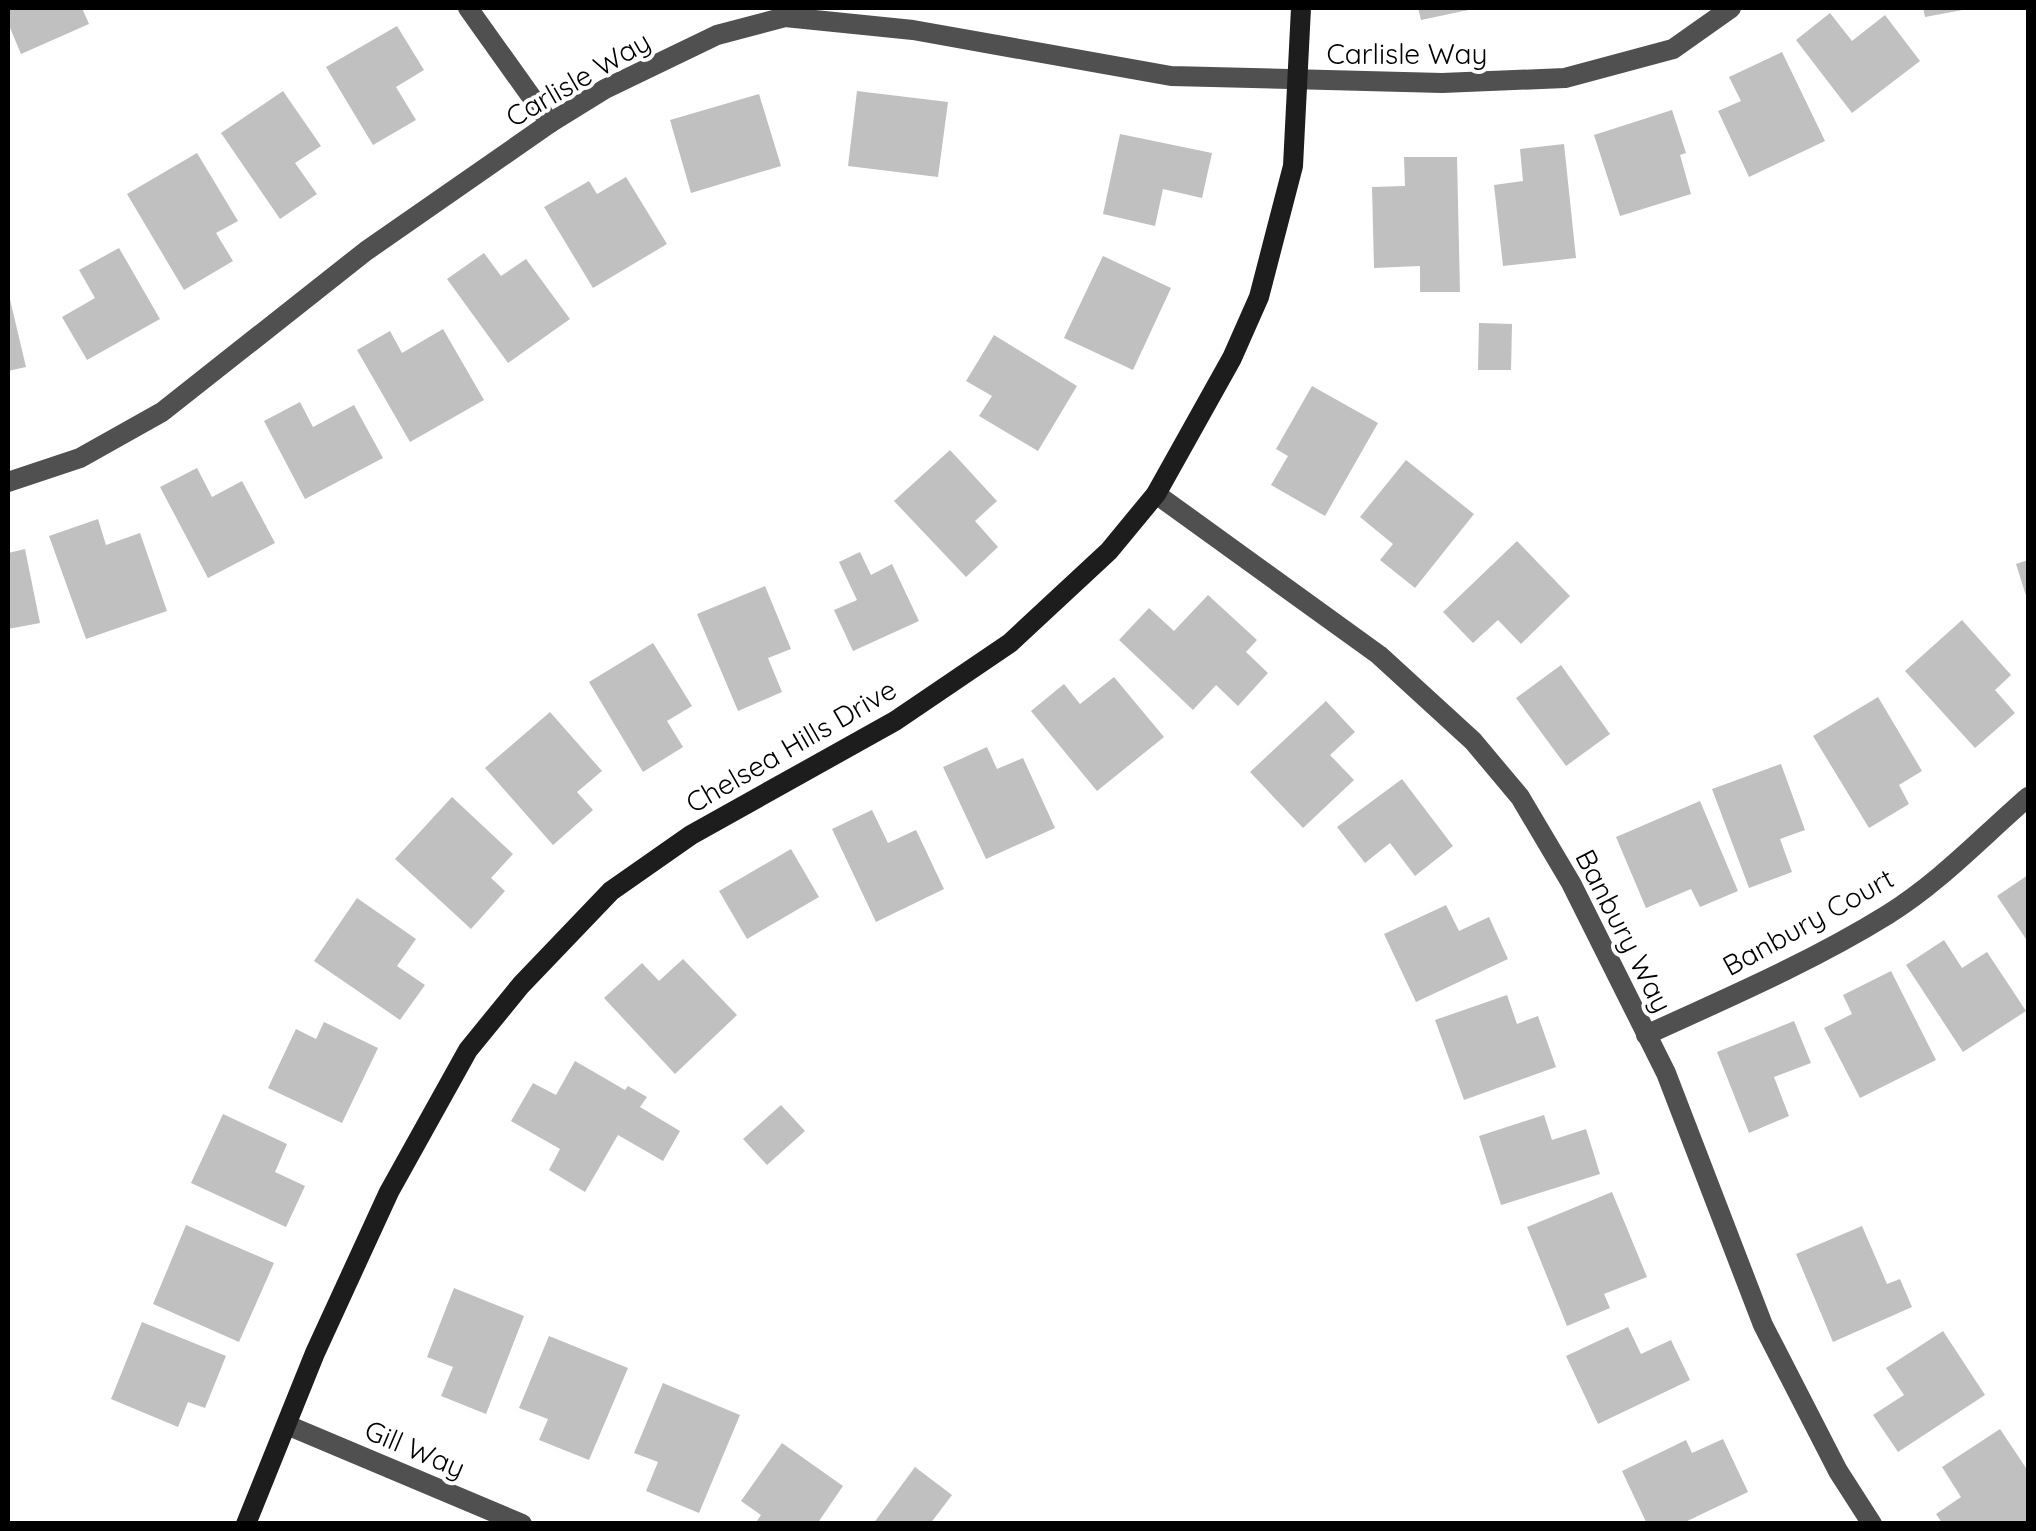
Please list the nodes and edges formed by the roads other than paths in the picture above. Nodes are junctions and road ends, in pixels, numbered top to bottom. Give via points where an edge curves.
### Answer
1 (468, 8) edge
2 (1300, 8) edge
3 (1731, 8) edge
4 (1298, 82) junction
5 (550, 123) junction
6 (8, 482) edge
7 (1156, 494) junction
8 (2028, 796) edge
9 (1646, 1035) junction
10 (288, 1425) junction
11 (246, 1524) edge
12 (522, 1524) edge
13 (1872, 1524) edge

1 - 5 street
2 - 4 street, Chelsea Hills Drive
3 - 4 street, Carlisle Way via 1673,49 1565,78
4 - 5 street, Carlisle Way via 1171,76 913,30 785,16 717,35
4 - 7 street, Chelsea Hills Drive via 1293,166 1260,297
5 - 6 street, Carlisle Way via 366,251 162,412 80,458
7 - 9 street, Banbury Way via 1379,655 1474,741 1520,797 1571,884
7 - 10 street, Chelsea Hills Drive via 1109,551 1010,643 895,721 691,835 611,890 521,985 468,1050 389,1192
8 - 9 street, Banbury Court via 1954,867 1888,914
9 - 13 street, Banbury Way via 1763,1325
10 - 11 street, Chelsea Hills Drive
10 - 12 street, Gill Way

